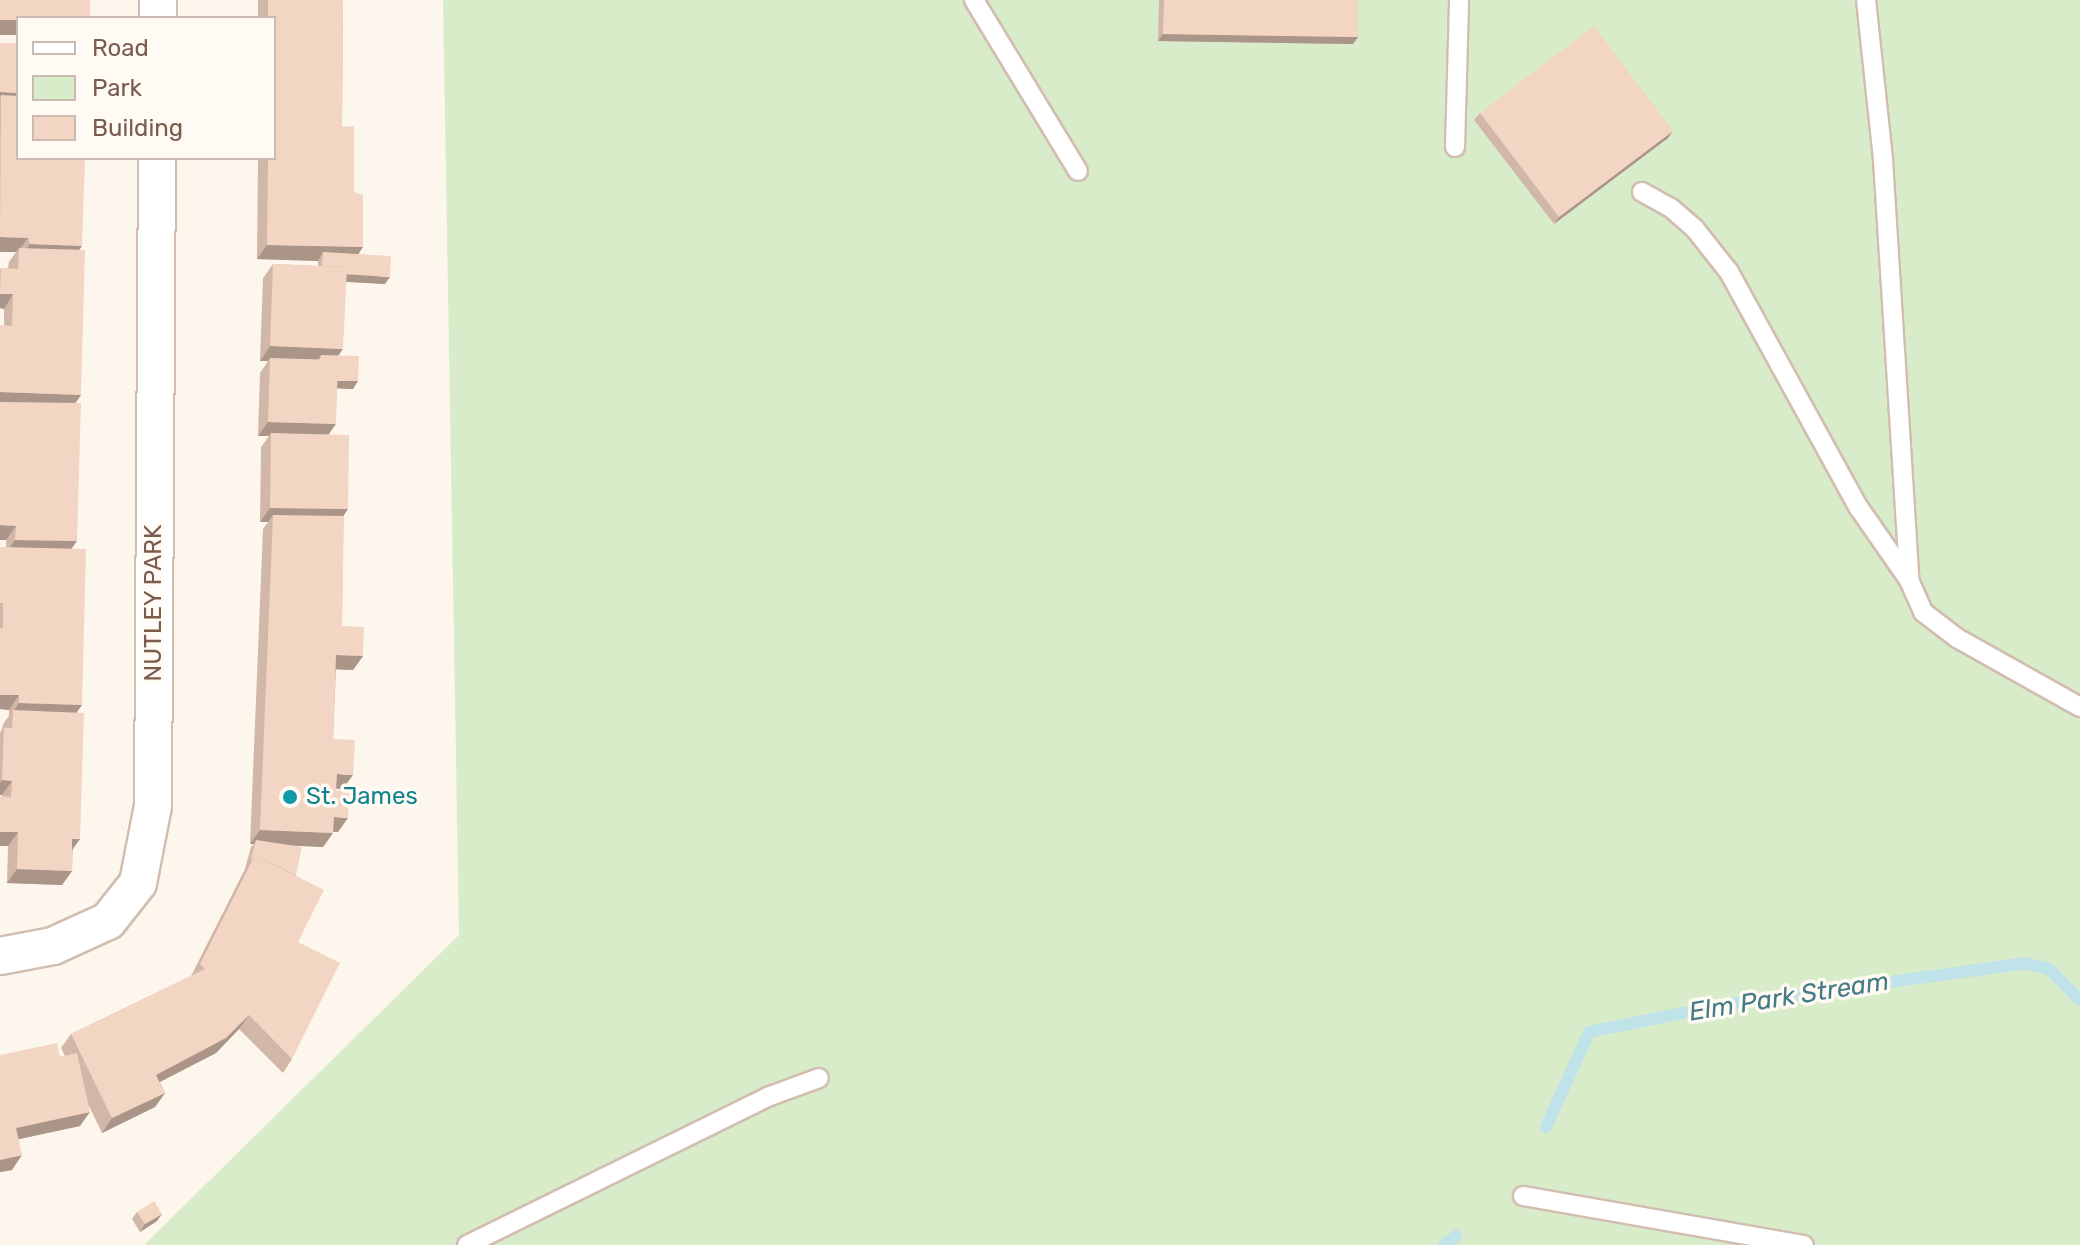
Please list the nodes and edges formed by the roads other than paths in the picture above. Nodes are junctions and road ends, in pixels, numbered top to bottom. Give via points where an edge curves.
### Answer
1 (974, 0) edge
2 (1459, 0) edge
3 (1866, 0) edge
4 (1455, 147) dead end
5 (157, 160) edge
6 (1078, 171) dead end
7 (1642, 192) dead end
8 (1909, 580) junction
9 (2080, 707) edge
10 (0, 956) edge
11 (819, 1078) dead end
12 (1523, 1196) dead end
13 (467, 1245) edge
14 (1804, 1245) edge

1 - 6 lane
2 - 4 lane
3 - 8 lane via 1883,160
5 - 10 street, NUTLEY PARK via 153,806 138,883 108,921 53,946
7 - 8 lane via 1695,229 1729,272 1859,508
8 - 9 lane via 1923,612 1957,638
11 - 13 lane via 770,1096
12 - 14 lane

